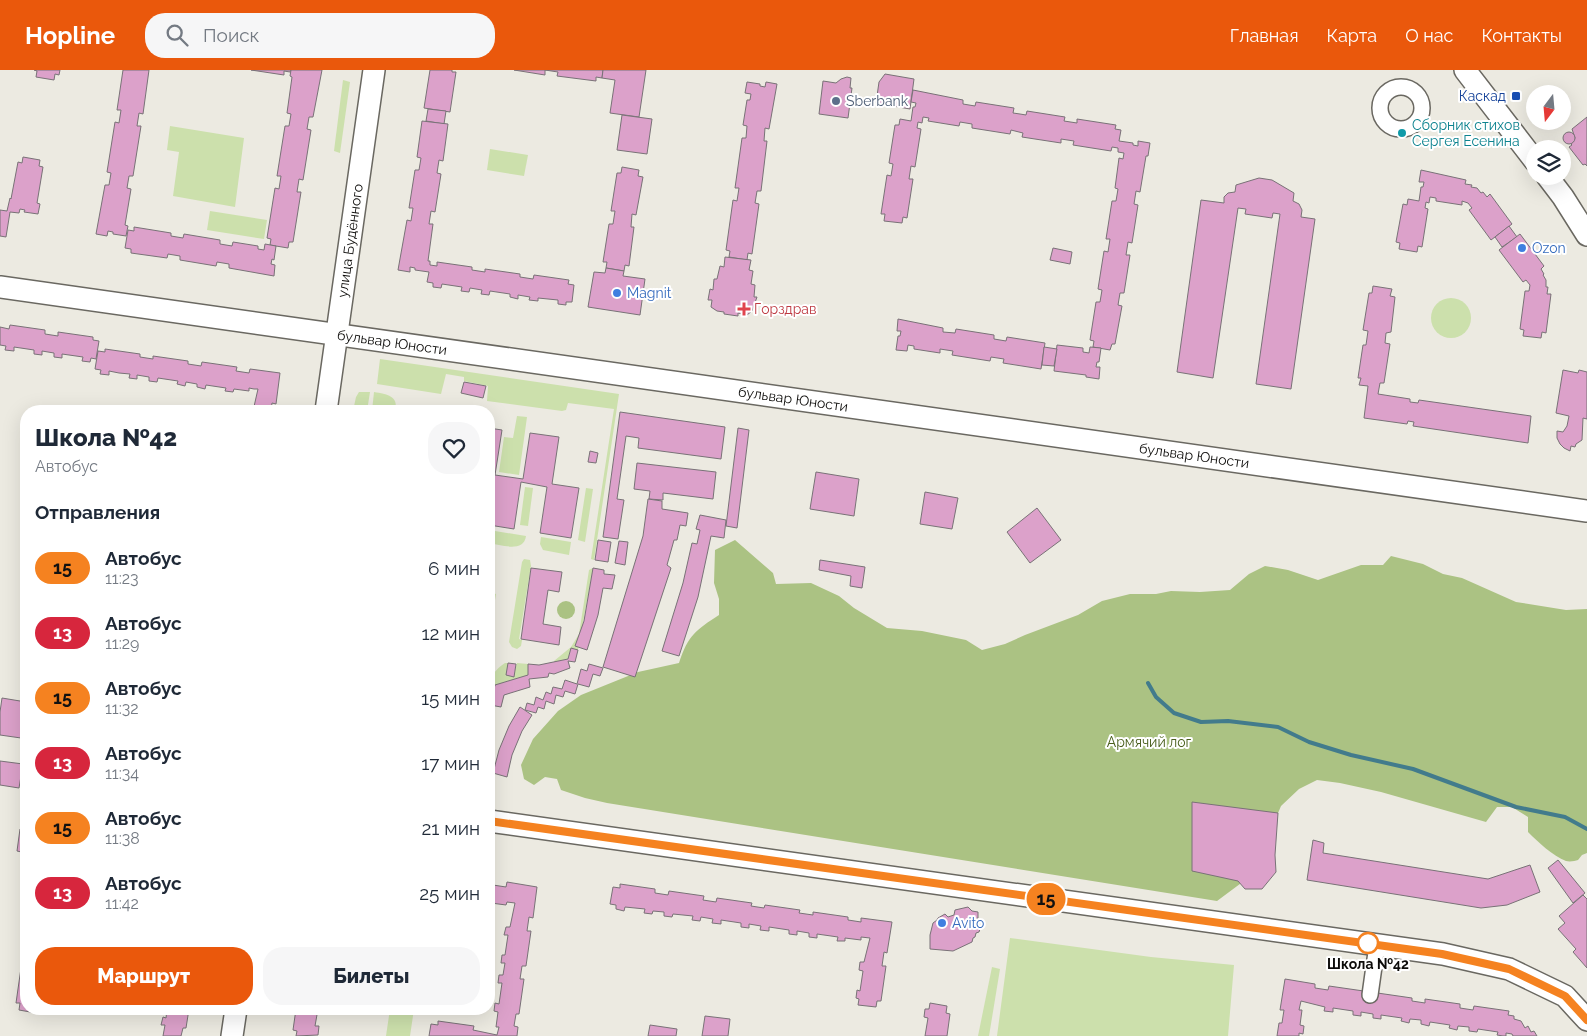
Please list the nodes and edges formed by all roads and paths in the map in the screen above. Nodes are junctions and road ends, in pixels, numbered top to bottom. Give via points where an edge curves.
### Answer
1 (374, 70) edge
2 (1465, 70) edge
3 (1526, 149) edge
4 (1553, 185) edge
5 (1587, 235) edge
6 (0, 287) edge
7 (336, 335) junction
8 (327, 405) edge
9 (1587, 511) edge
10 (495, 822) edge
11 (1377, 944) junction
12 (1370, 995) dead end
13 (235, 1015) edge
14 (1587, 1020) edge
15 (232, 1036) edge

1 - 7 street, улица Будённого
2 - 3 street
4 - 5 street
6 - 7 street, бульвар Юности
7 - 8 street, улица Будённого
7 - 9 street, бульвар Юности
10 - 11 street
11 - 12 street
11 - 14 street via 1509,969 1565,996
13 - 15 street

